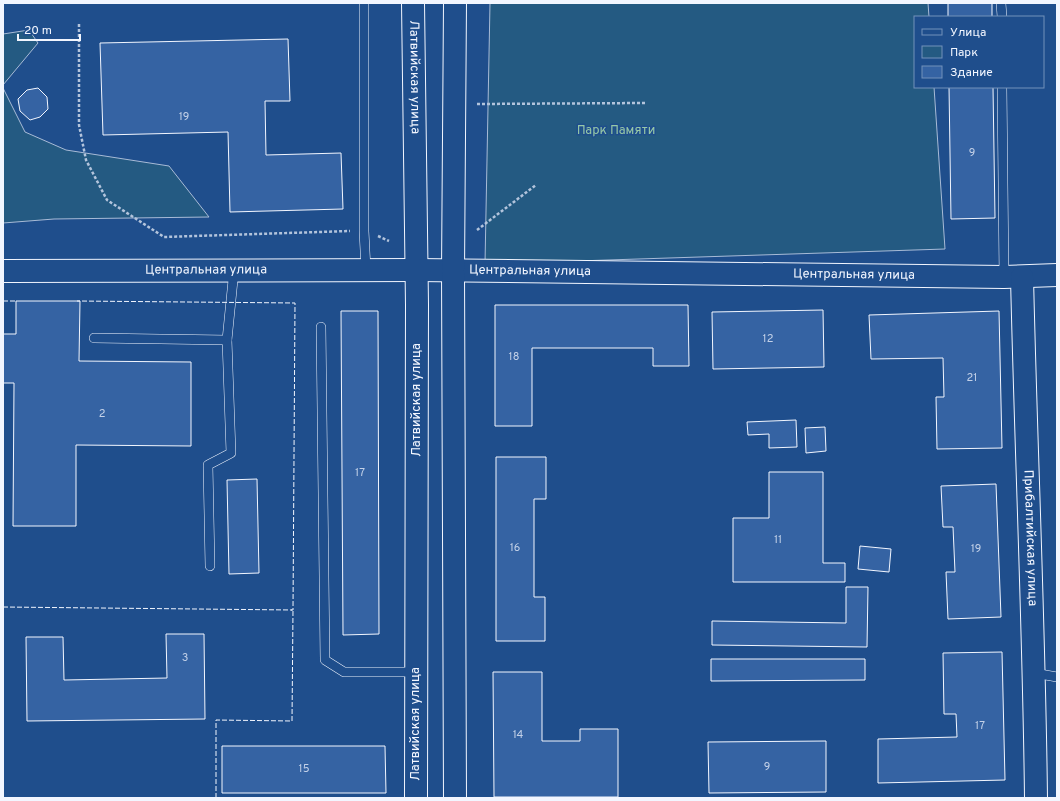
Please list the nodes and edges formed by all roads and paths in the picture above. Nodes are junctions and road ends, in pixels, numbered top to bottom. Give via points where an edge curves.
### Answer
1 (364, 3) edge
2 (413, 3) edge
3 (455, 3) edge
4 (1001, 3) edge
5 (1002, 16) edge
6 (79, 24) dead end
7 (1002, 88) edge
8 (645, 103) dead end
9 (476, 104) dead end
10 (536, 185) dead end
11 (477, 230) dead end
12 (364, 231) junction
13 (389, 241) dead end
14 (234, 270) junction
15 (366, 270) junction
16 (416, 270) junction
17 (3, 271) edge
18 (453, 271) junction
19 (1057, 275) edge
20 (1013, 277) junction
21 (321, 327) dead end
22 (94, 338) dead end
23 (227, 340) junction
24 (210, 566) dead end
25 (415, 672) junction
26 (1034, 673) junction
27 (1057, 677) edge
28 (416, 798) edge
29 (455, 798) edge
30 (1036, 798) edge

1 - 12 lane
2 - 16 street, Латвийская улица
3 - 18 street
4 - 5 lane
6 - 12 path via 79,126 86,160 107,200 164,237
7 - 20 lane
8 - 9 path
10 - 11 path
12 - 13 path
12 - 15 lane
14 - 15 street, Центральная улица
14 - 17 street, Центральная улица
14 - 23 lane
15 - 16 street, Центральная улица
16 - 18 street, Центральная улица
16 - 25 street, Латвийская улица
18 - 20 street, Центральная улица
18 - 29 street
19 - 20 street, Центральная улица
20 - 26 street, Прибалтийская улица via 1026,462
21 - 25 lane via 325,660 344,672
22 - 23 lane
23 - 24 lane via 231,453 208,465
25 - 28 street, Латвийская улица
26 - 27 lane
26 - 30 street, Прибалтийская улица

